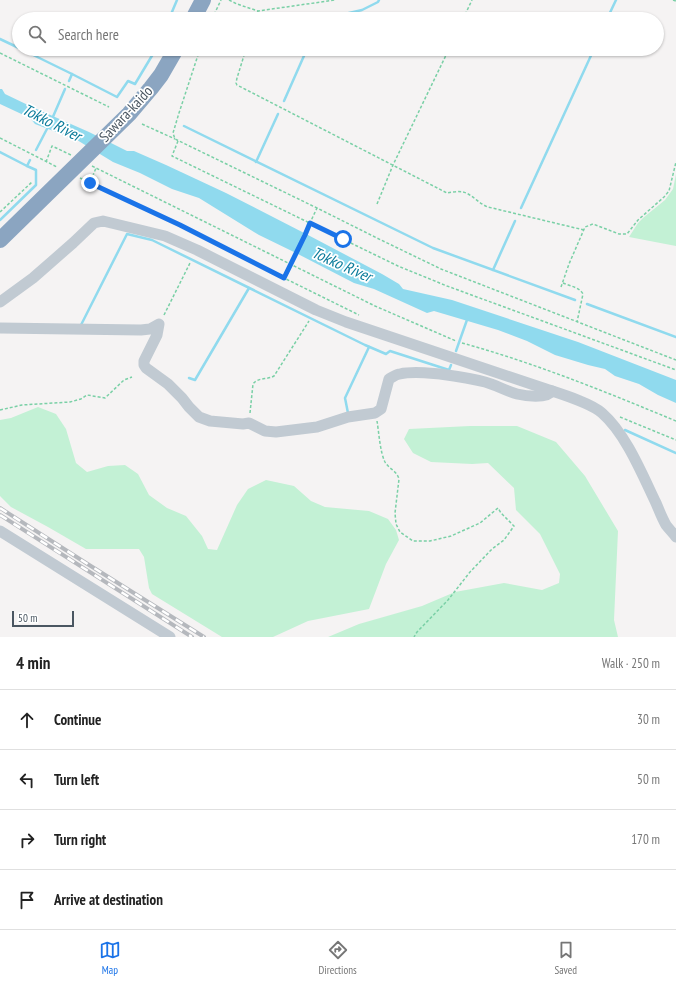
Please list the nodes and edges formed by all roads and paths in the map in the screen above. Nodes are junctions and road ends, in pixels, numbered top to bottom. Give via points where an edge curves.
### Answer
1 (203, 0) edge
2 (221, 0) edge
3 (229, 0) edge
4 (336, 0) edge
5 (472, 0) edge
6 (673, 0) edge
7 (676, 1) edge
8 (258, 11) joint
9 (197, 12) edge
10 (215, 12) edge
11 (466, 12) edge
12 (0, 54) edge
13 (172, 56) edge
14 (198, 56) edge
15 (244, 56) edge
16 (446, 56) edge
17 (110, 107) dead end
18 (142, 124) dead end
19 (0, 138) edge
20 (175, 139) junction
21 (178, 141) junction
22 (77, 158) dead end
23 (46, 162) junction
24 (676, 162) edge
25 (90, 165) dead end
26 (393, 165) junction
27 (96, 168) junction
28 (66, 174) junction
29 (32, 182) dead end
30 (90, 183) junction
31 (87, 190) dead end
32 (377, 204) dead end
33 (317, 208) junction
34 (0, 212) edge
35 (310, 223) junction
36 (584, 230) junction
37 (0, 240) edge
38 (190, 262) dead end
39 (291, 265) junction
40 (284, 278) junction
41 (562, 283) junction
42 (561, 287) dead end
43 (0, 302) edge
44 (358, 315) dead end
45 (309, 321) dead end
46 (577, 322) junction
47 (159, 324) junction
48 (0, 328) edge
49 (456, 341) dead end
50 (462, 343) dead end
51 (676, 360) edge
52 (676, 370) edge
53 (132, 377) dead end
54 (552, 391) junction
55 (0, 410) edge
56 (376, 413) junction
57 (602, 413) junction
58 (676, 421) edge
59 (249, 423) junction
60 (676, 440) edge
61 (0, 531) edge
62 (676, 537) edge
63 (170, 637) edge
64 (414, 637) edge

1 - 9 highway
2 - 10 path
3 - 8 path
4 - 8 path
5 - 11 path
6 - 7 path
12 - 17 path
13 - 28 highway, Sawara-kaido via 161,75 125,118
14 - 20 path via 173,133
15 - 26 path via 237,85
16 - 26 path
18 - 20 path
19 - 23 path
20 - 21 path
21 - 33 path
21 - 35 path via 172,156
22 - 23 path via 52,146
23 - 28 path
24 - 36 path via 669,191 627,234 593,224 585,226
25 - 27 path
26 - 32 path
26 - 36 path via 447,193 467,194 484,206
27 - 30 path
27 - 39 path
28 - 30 path
28 - 37 highway, Sawara-kaido
29 - 34 path
30 - 31 path
30 - 40 path
33 - 35 path
33 - 46 path via 441,269
35 - 39 path
35 - 52 path via 398,266
36 - 41 path
38 - 47 path
39 - 40 path
39 - 49 path via 375,306
40 - 44 path
41 - 42 path
41 - 46 path via 578,289 583,294
43 - 54 street via 33,278 94,223 103,221 165,236 316,310 346,322
45 - 59 path via 274,376 253,384
46 - 51 path
47 - 48 street via 141,330
47 - 59 street via 157,336 144,361 146,368 168,384 199,417
50 - 58 path via 555,373
53 - 55 path via 124,380 105,398 87,395 70,402 22,405
54 - 56 street via 544,395 524,395 463,377 418,372 399,374 389,379 381,409
54 - 57 street
56 - 59 street via 348,417 317,427 276,432 265,431
56 - 64 path via 386,464 398,474 395,513 400,532 413,541 430,541 451,536 480,523 498,508 514,526
57 - 60 path via 608,413
57 - 62 street via 621,436 666,525
61 - 63 street

